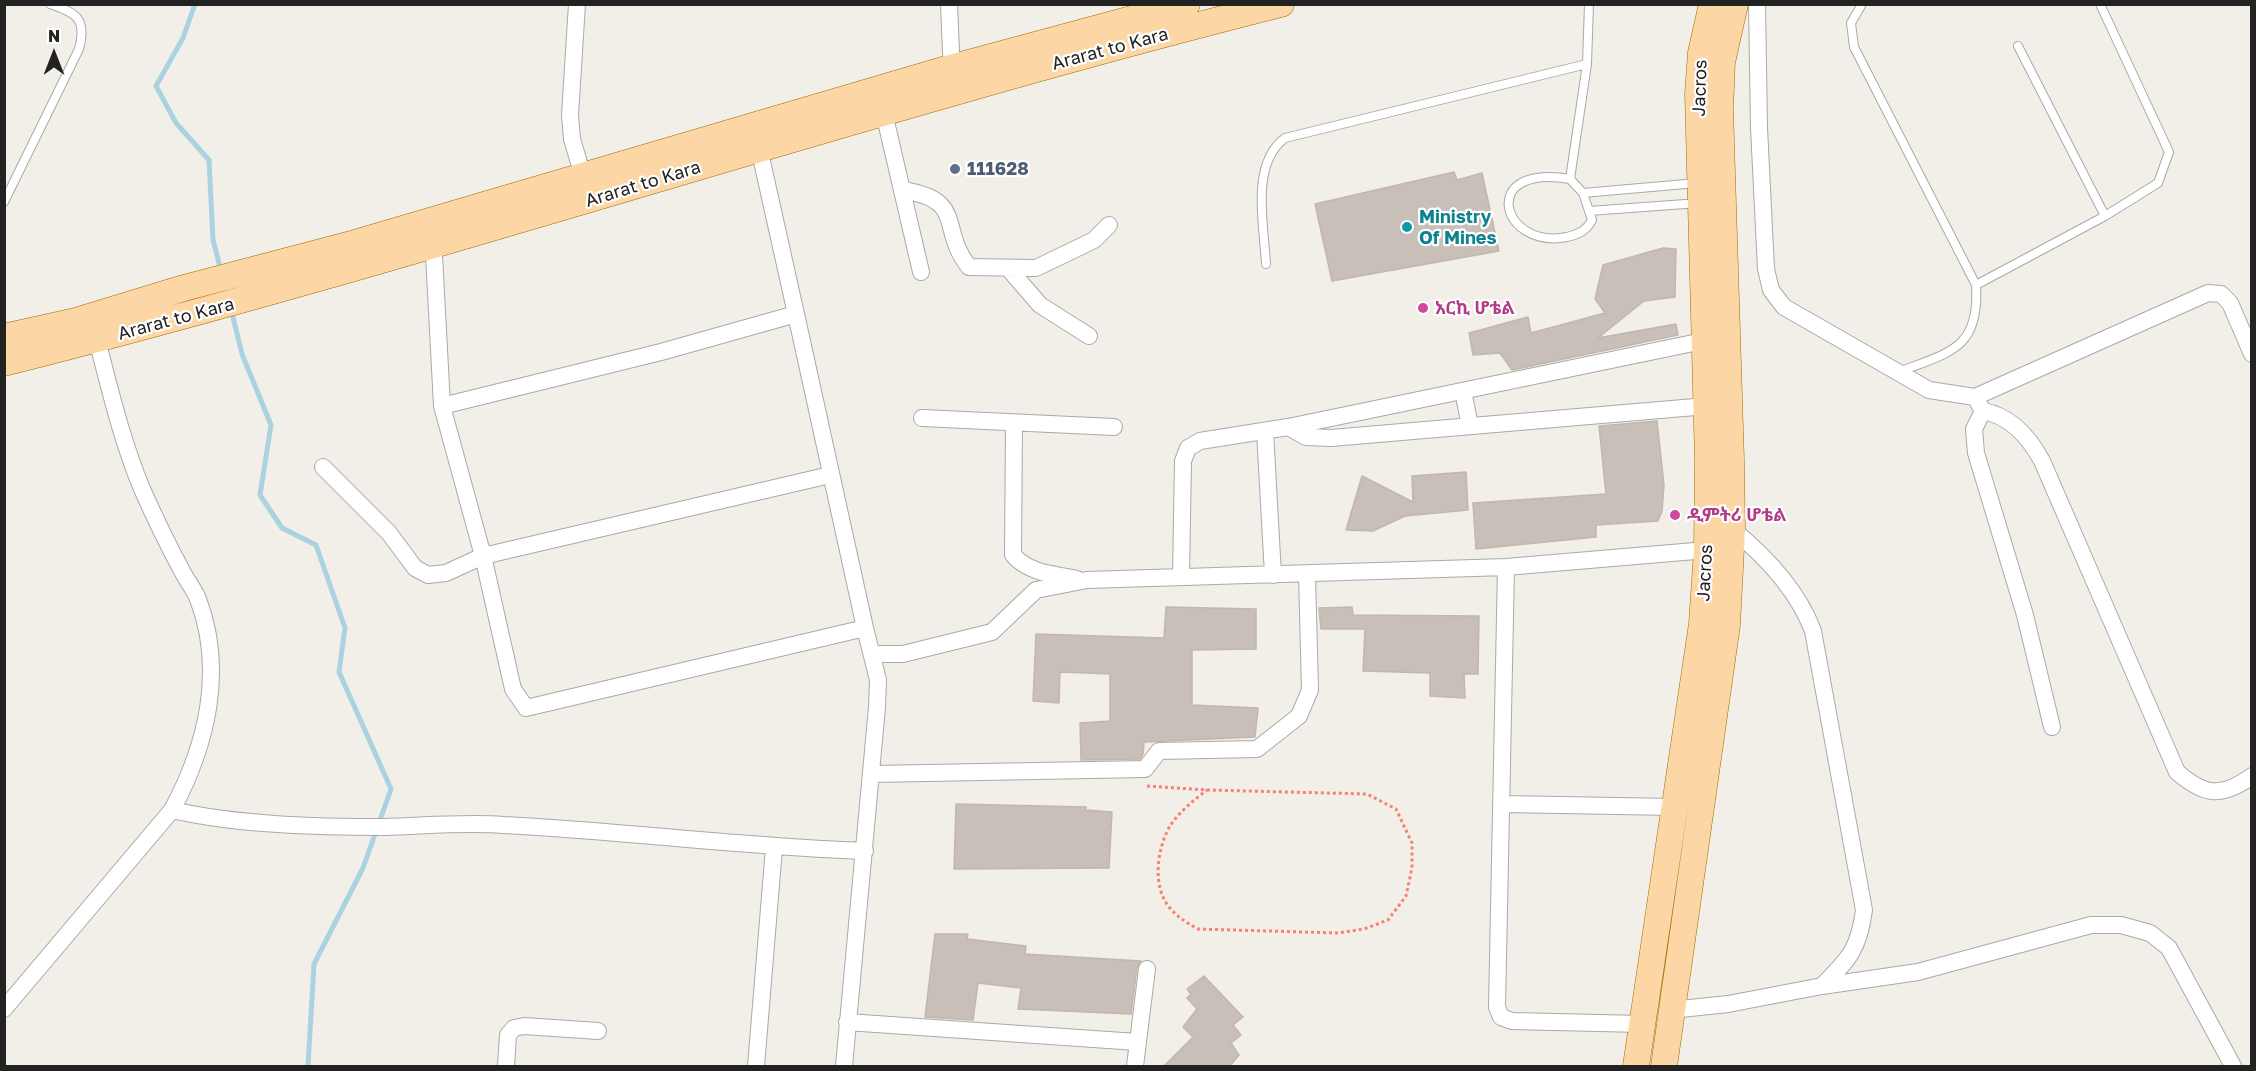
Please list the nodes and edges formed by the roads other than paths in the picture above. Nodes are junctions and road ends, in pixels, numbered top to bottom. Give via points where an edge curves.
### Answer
1 (50, 4) edge
2 (577, 4) edge
3 (949, 4) edge
4 (1187, 4) edge
5 (1281, 4) edge
6 (1588, 4) edge
7 (1712, 4) edge
8 (1735, 4) edge
9 (1757, 4) edge
10 (1862, 4) edge
11 (2100, 4) edge
12 (2018, 46) dead end
13 (1587, 64) junction
14 (953, 80) junction
15 (884, 113) junction
16 (759, 148) junction
17 (583, 176) junction
18 (1570, 179) junction
19 (903, 190) junction
20 (1583, 193) junction
21 (1701, 193) junction
22 (4, 202) edge
23 (1589, 211) junction
24 (2105, 216) junction
25 (434, 221) junction
26 (1109, 225) dead end
27 (433, 246) junction
28 (1266, 264) dead end
29 (1008, 268) junction
30 (921, 272) dead end
31 (1976, 285) junction
32 (796, 314) junction
33 (1089, 336) dead end
34 (4, 337) edge
35 (97, 340) junction
36 (1703, 341) junction
37 (2252, 354) edge
38 (4, 363) edge
39 (1896, 373) junction
40 (1464, 391) junction
41 (1979, 404) junction
42 (442, 406) junction
43 (1707, 406) junction
44 (922, 418) dead end
45 (1014, 423) junction
46 (1470, 426) junction
47 (1114, 427) dead end
48 (1288, 427) junction
49 (1265, 431) junction
50 (323, 467) dead end
51 (831, 475) junction
52 (1732, 529) junction
53 (1707, 550) junction
54 (483, 556) junction
55 (1506, 567) junction
56 (1307, 574) junction
57 (1273, 575) junction
58 (1181, 576) junction
59 (1087, 580) junction
60 (1715, 624) junction
61 (866, 628) junction
62 (872, 654) junction
63 (2052, 727) dead end
64 (872, 774) junction
65 (2252, 776) edge
66 (1503, 804) junction
67 (1674, 807) junction
68 (172, 810) junction
69 (774, 848) junction
70 (866, 851) junction
71 (1148, 969) dead end
72 (1822, 986) junction
73 (4, 1009) edge
74 (1671, 1010) junction
75 (847, 1022) junction
76 (1642, 1024) junction
77 (598, 1031) dead end
78 (1137, 1042) junction
79 (506, 1066) edge
80 (756, 1066) edge
81 (844, 1066) edge
82 (1136, 1066) edge
83 (1636, 1066) edge
84 (1664, 1066) edge
85 (2233, 1066) edge

1 - 22 lane via 73,12 81,23 83,36
2 - 17 street via 570,115 572,139
3 - 14 street
4 - 14 main road, Ararat to Kara
5 - 14 main road, Ararat to Kara
6 - 13 lane
7 - 21 main road, Jacros via 1701,54 1698,94
8 - 52 main road, Jacros via 1722,62 1720,110
9 - 39 street via 1759,128 1766,269 1771,290 1798,317
10 - 31 lane via 1851,23 1854,47
11 - 24 lane via 2169,152 2158,183
12 - 24 lane
13 - 18 lane
13 - 28 lane via 1284,138 1273,146 1266,161 1262,201
14 - 15 main road, Ararat to Kara
14 - 17 main road, Ararat to Kara
15 - 16 main road, Ararat to Kara
15 - 19 street
16 - 27 main road, Ararat to Kara
16 - 32 street
17 - 25 main road, Ararat to Kara
18 - 20 lane
18 - 23 lane via 1547,175 1516,184 1508,209 1514,221 1531,235 1556,239 1587,229 1592,220
19 - 29 street via 921,193 942,204 949,216 958,254 969,267
19 - 30 street
20 - 21 lane
20 - 23 lane
21 - 23 lane
21 - 36 main road, Jacros
24 - 31 lane
25 - 27 street
25 - 34 main road, Ararat to Kara via 76,321
26 - 29 street via 1094,240 1036,268
27 - 35 main road, Ararat to Kara
27 - 42 street
29 - 33 street via 1040,305
31 - 39 lane via 1977,311 1969,334 1954,351
32 - 42 street
32 - 51 street
35 - 38 main road, Ararat to Kara
35 - 68 street via 142,488 198,597 205,622 212,668 210,706 202,744
36 - 40 street
36 - 43 main road, Jacros
37 - 41 street via 2230,303 2221,294 2208,293
39 - 41 street via 1929,390
40 - 46 street
40 - 48 street
41 - 63 street via 1974,429 1976,453 2025,615
41 - 65 street via 2029,438 2042,461 2177,772 2196,788 2221,792
42 - 54 street
43 - 46 street
43 - 53 main road, Jacros
44 - 45 street
45 - 47 street
45 - 59 street via 1014,555 1034,571
46 - 48 street via 1331,438 1306,437
48 - 49 street
49 - 57 street
49 - 58 street via 1200,441 1188,448 1183,461
50 - 54 street via 389,533 415,568 428,575 446,573
51 - 54 street
51 - 61 street
52 - 60 main road, Jacros
52 - 72 street via 1760,552 1813,631 1864,910 1861,937 1846,963
53 - 55 street
53 - 60 main road, Jacros
54 - 61 street via 513,689 526,708
55 - 56 street
55 - 66 street
56 - 57 street
56 - 64 street via 1310,690 1299,716 1257,749 1159,751 1145,769
57 - 58 street
58 - 59 street
59 - 62 street via 1036,590 992,632 903,654
60 - 67 main road, Jacros
60 - 74 main road, Jacros
61 - 62 street
62 - 64 street via 878,680
64 - 70 street
66 - 67 street
66 - 76 street via 1497,1007 1501,1017 1512,1021
67 - 76 main road, Jacros
68 - 69 street via 257,822 381,827 501,824
68 - 73 street
69 - 70 street
69 - 80 street
70 - 75 street
71 - 78 street
72 - 74 street via 1728,1004
72 - 85 street via 1917,972 2091,925 2121,925 2150,933 2169,948
74 - 84 main road, Jacros
75 - 78 street
75 - 81 street
76 - 83 main road, Jacros
77 - 79 street via 514,1028 508,1035
78 - 82 street

